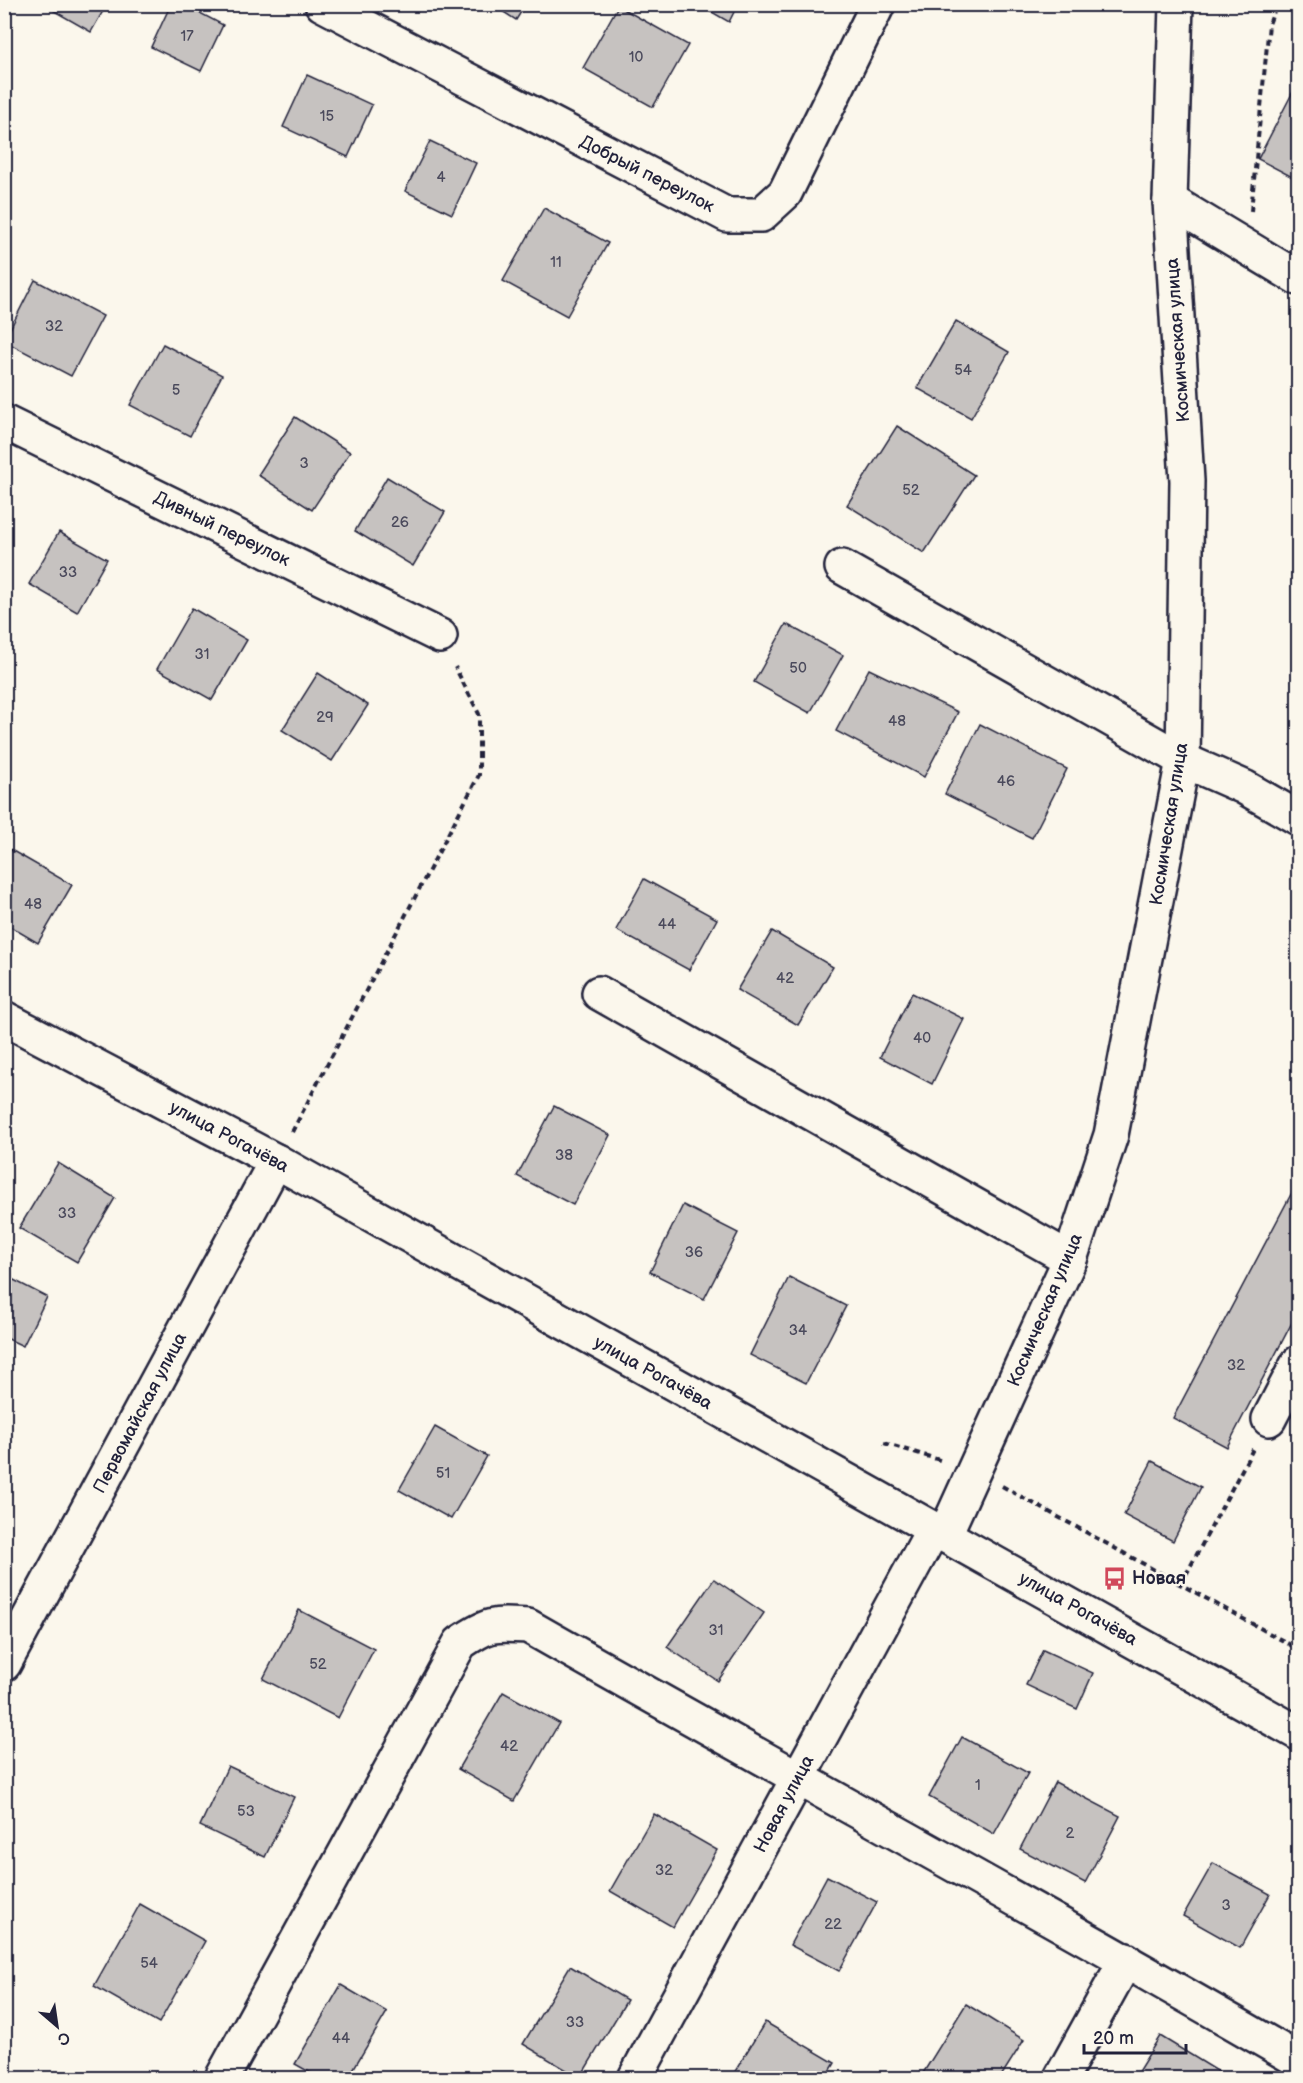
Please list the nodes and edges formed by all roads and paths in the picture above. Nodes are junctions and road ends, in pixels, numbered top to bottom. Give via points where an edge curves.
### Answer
1 (322, 4) edge
2 (879, 4) edge
3 (1176, 4) edge
4 (1277, 4) edge
5 (1170, 201) junction
6 (1258, 219) dead end
7 (1299, 278) edge
8 (4, 423) edge
9 (842, 567) dead end
10 (440, 636) joint
11 (1183, 760) junction
12 (1299, 818) edge
13 (599, 993) dead end
14 (4, 1018) edge
15 (276, 1161) junction
16 (1070, 1259) junction
17 (1299, 1363) edge
18 (1269, 1419) joint
19 (884, 1443) dead end
20 (974, 1470) junction
21 (939, 1532) junction
22 (1181, 1584) junction
23 (15, 1621) edge
24 (1299, 1649) edge
25 (4, 1664) edge
26 (1299, 1733) edge
27 (797, 1780) junction
28 (1126, 1960) junction
29 (1299, 2060) edge
30 (222, 2079) edge
31 (635, 2079) edge
32 (1061, 2079) edge

1 - 2 street, Добрый переулок via 727,215 760,215 785,193
3 - 5 street, Космическая улица
4 - 6 path via 1269,24 1252,199 1251,211
5 - 7 street
5 - 11 street, Космическая улица via 1187,481
8 - 10 street, Дивный переулок
9 - 11 street
10 - 15 path via 479,714 479,775
11 - 12 street via 1244,787
11 - 16 street, Космическая улица via 1111,1135
13 - 16 street
14 - 15 street, улица Рогачёва
15 - 21 street, улица Рогачёва
15 - 23 street, Первомайская улица
16 - 20 street, Космическая улица
17 - 18 street
18 - 22 path
19 - 20 path
20 - 21 street, Космическая улица
20 - 22 path
21 - 26 street, улица Рогачёва
21 - 27 street, Новая улица
22 - 24 path
23 - 25 street, Первомайская улица
27 - 28 street
27 - 30 street via 528,1626 483,1627 460,1644
27 - 31 street, Новая улица
28 - 29 street
28 - 32 street

